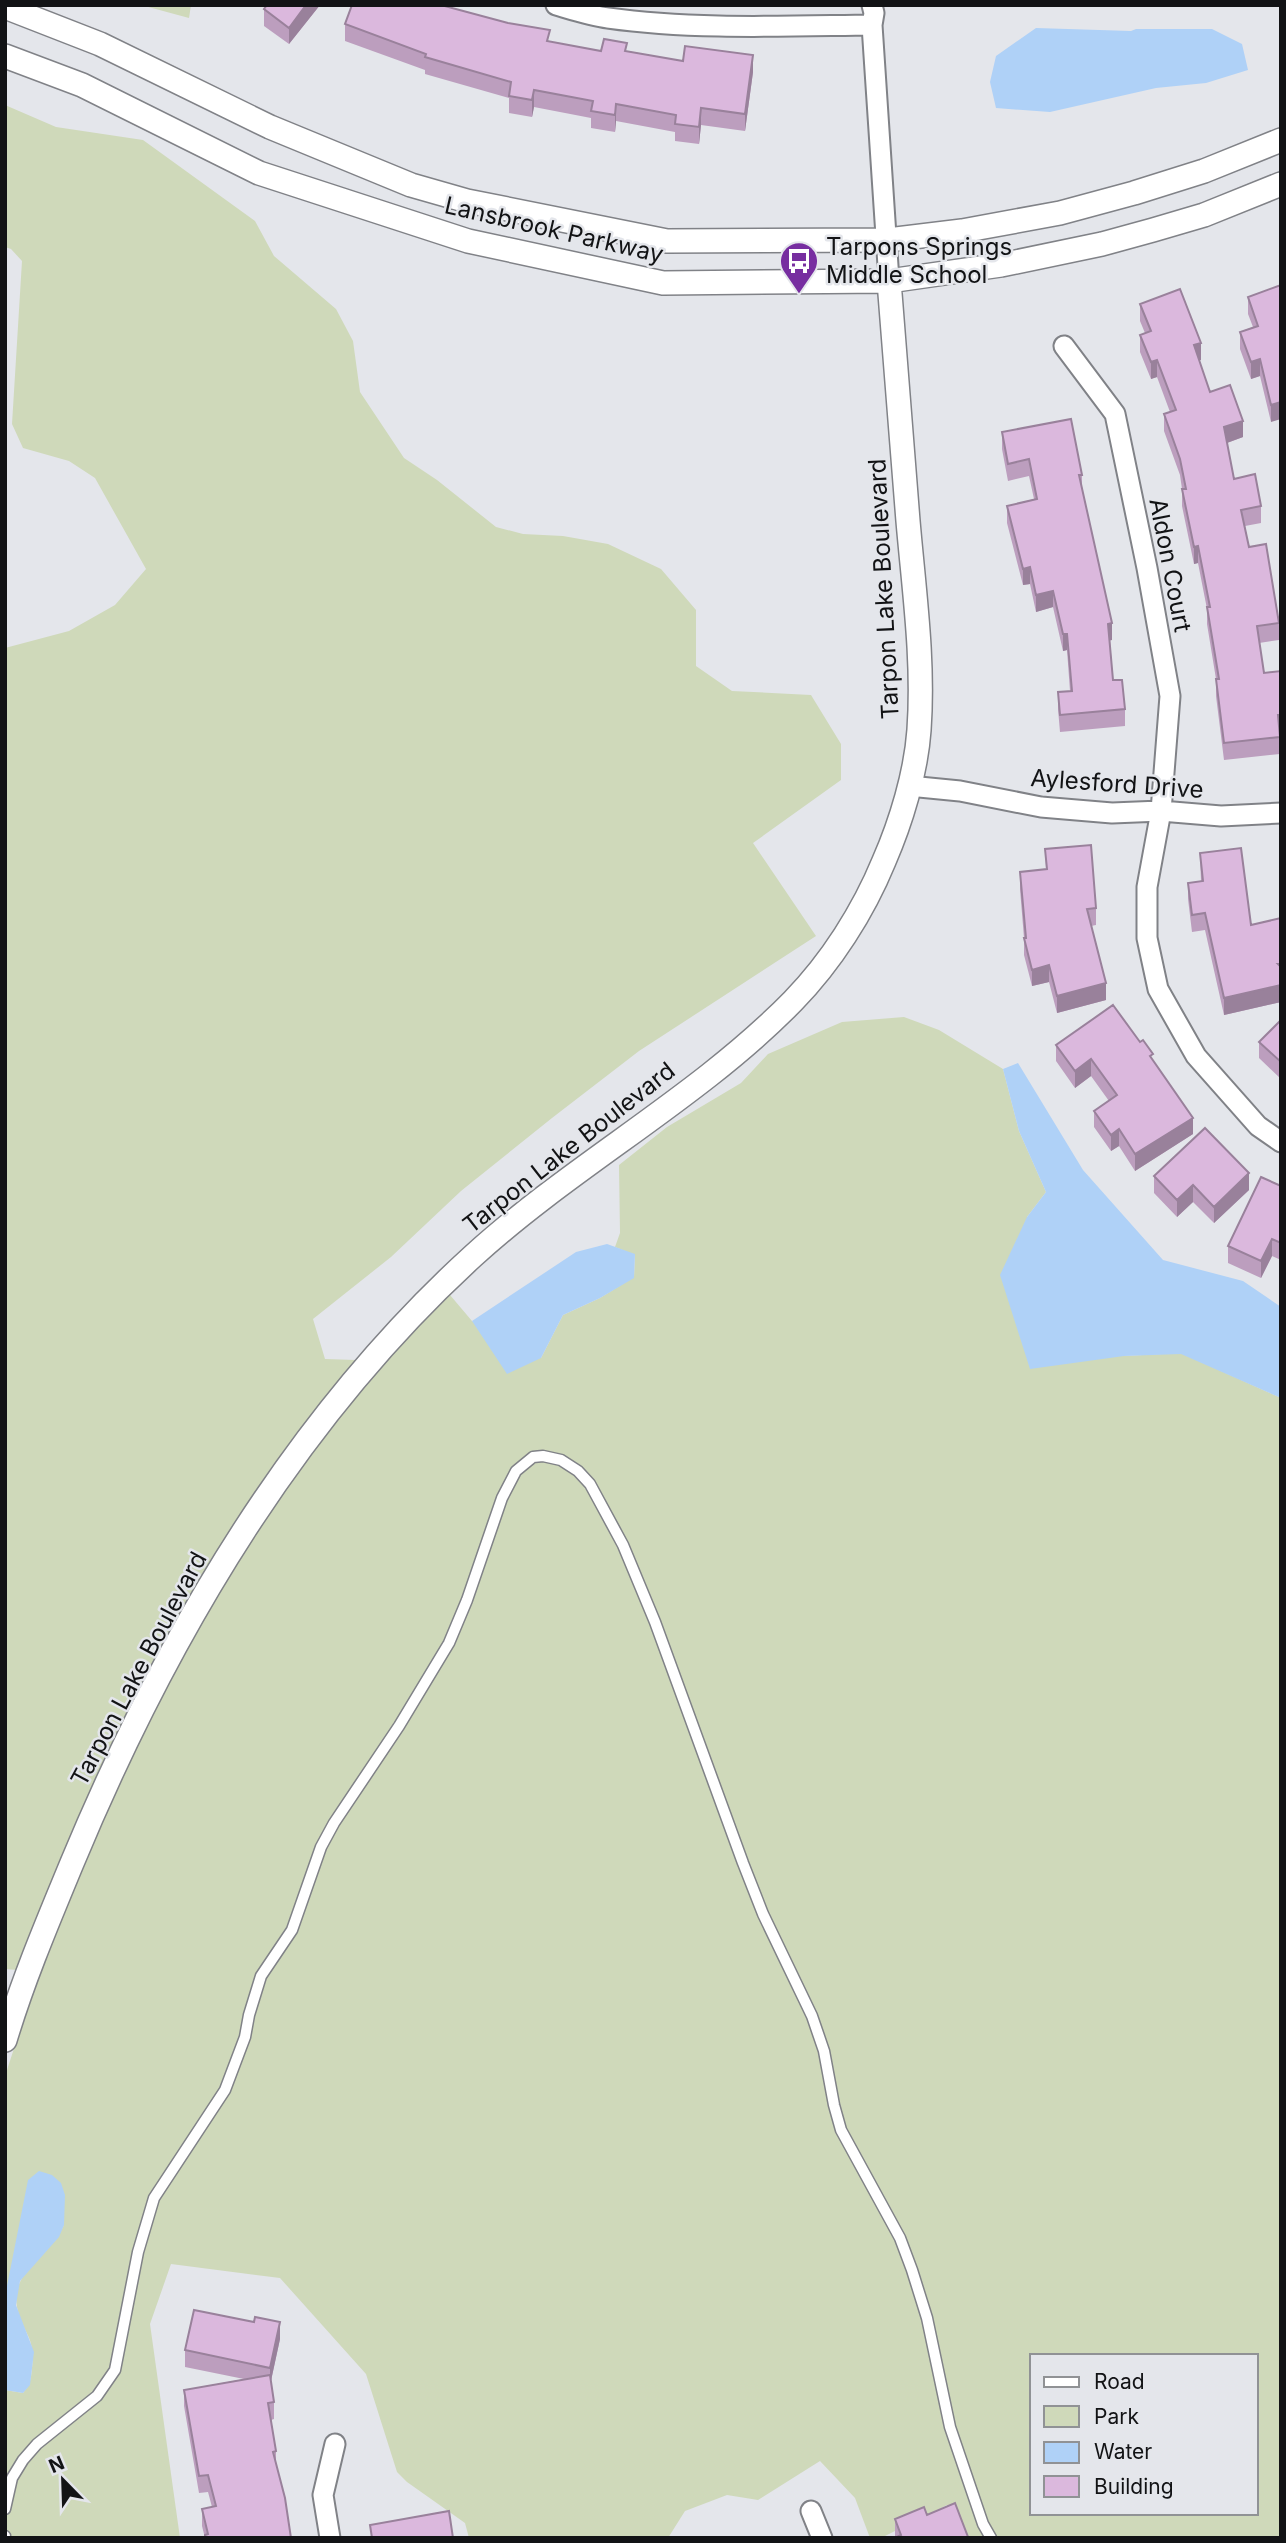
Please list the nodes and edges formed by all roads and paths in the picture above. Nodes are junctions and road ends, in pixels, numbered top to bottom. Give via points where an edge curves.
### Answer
1 (556, 5) edge
2 (5, 8) edge
3 (872, 15) edge
4 (5, 55) edge
5 (1281, 140) edge
6 (1281, 184) edge
7 (888, 240) junction
8 (889, 281) junction
9 (1064, 346) dead end
10 (909, 786) junction
11 (1161, 811) junction
12 (1281, 813) edge
13 (1281, 1142) edge
14 (5, 2040) edge
15 (335, 2444) dead end
16 (5, 2509) edge
17 (811, 2511) dead end
18 (330, 2538) edge
19 (822, 2538) edge
20 (991, 2538) edge

1 - 3 street via 633,21 755,27
2 - 7 street, Lansbrook Parkway via 100,44 270,127 411,185 467,201 667,242
3 - 7 street
4 - 8 street, Lansbrook Parkway via 82,85 259,173 468,241 663,283
5 - 7 street via 1204,171 1072,209 1012,223
6 - 8 street, Lansbrook Parkway via 1204,215 1102,244
7 - 8 street
8 - 10 street, Tarpon Lake Boulevard via 920,678 919,735
9 - 11 street, Aldon Court via 1115,414 1142,542 1170,696
10 - 11 street, Aylesford Drive via 1041,807 1112,813
10 - 14 street, Tarpon Lake Boulevard via 886,859 864,902 795,999 718,1067 524,1211 471,1258 412,1315 297,1453 198,1604 143,1709 51,1913
11 - 12 street, Aylesford Drive via 1221,816
11 - 13 street, Aldon Court via 1147,887 1147,938 1158,989 1196,1056 1258,1126
15 - 18 street via 323,2495
16 - 20 lane via 12,2478 23,2460 97,2396 115,2370 138,2252 154,2198 225,2090 246,2037 261,1976 292,1930 334,1822 449,1643 506,1489 525,1462 543,1456 561,1460 584,1478 606,1510 655,1622 748,1876 812,2016 841,2130 900,2238 912,2270 950,2427
17 - 19 street

